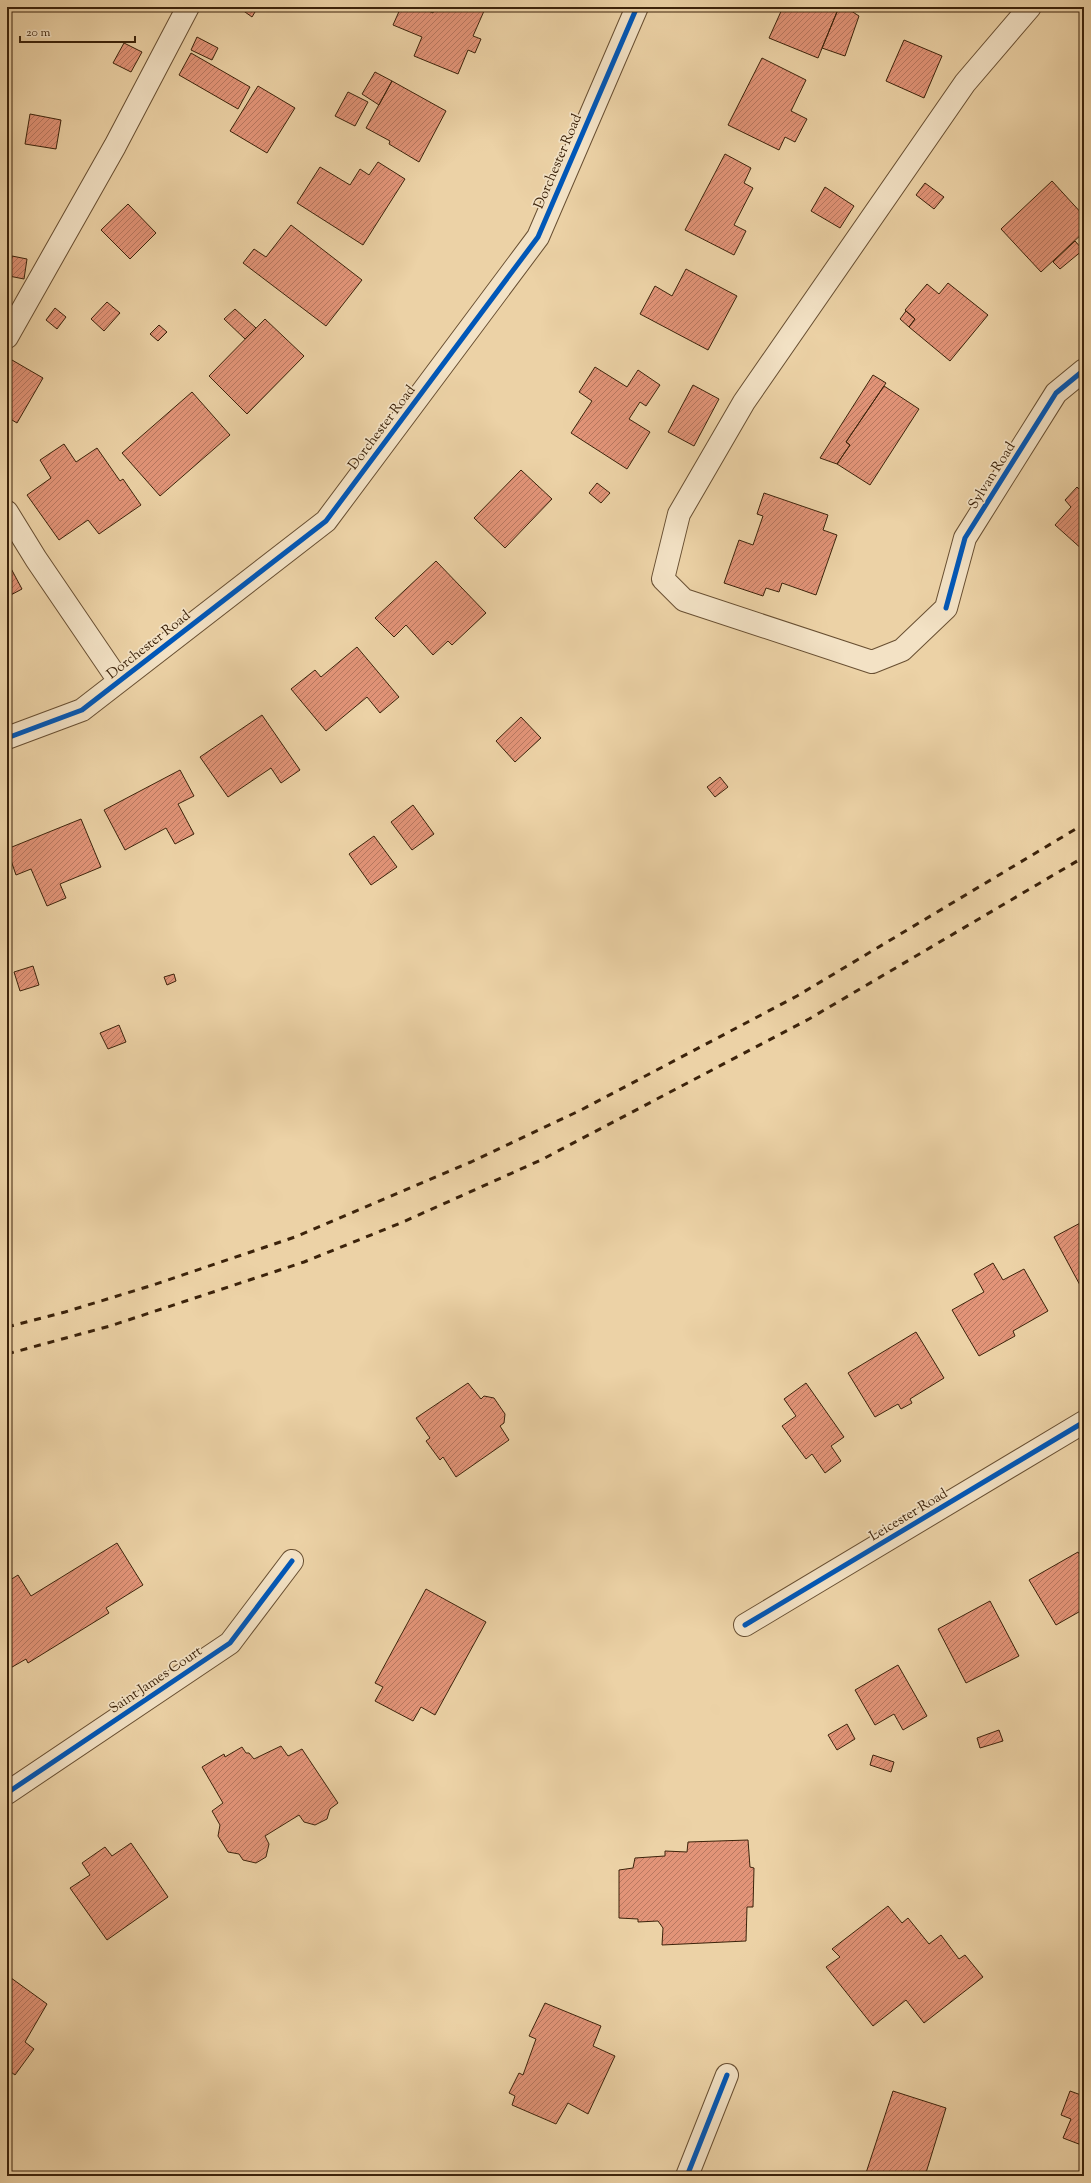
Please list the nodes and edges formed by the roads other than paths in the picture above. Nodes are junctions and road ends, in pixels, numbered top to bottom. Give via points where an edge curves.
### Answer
1 (188, 7) edge
2 (637, 7) edge
3 (1030, 7) edge
4 (7, 337) edge
5 (1084, 370) edge
6 (7, 512) edge
7 (120, 681) junction
8 (7, 738) edge
9 (1084, 1422) edge
10 (292, 1561) dead end
11 (745, 1625) dead end
12 (7, 1793) edge
13 (727, 2075) dead end
14 (687, 2176) edge

1 - 4 street via 115,146
2 - 7 street, Dorchester Road via 538,237 326,521
3 - 5 street, Sylvan Road via 965,83 744,402 679,514 663,579 684,600 872,662 902,650 946,608 965,538 1056,393
6 - 7 street via 36,559
7 - 8 street, Dorchester Road via 82,710
9 - 11 street, Leicester Road
10 - 12 street, Saint James Court via 230,1643
13 - 14 street

